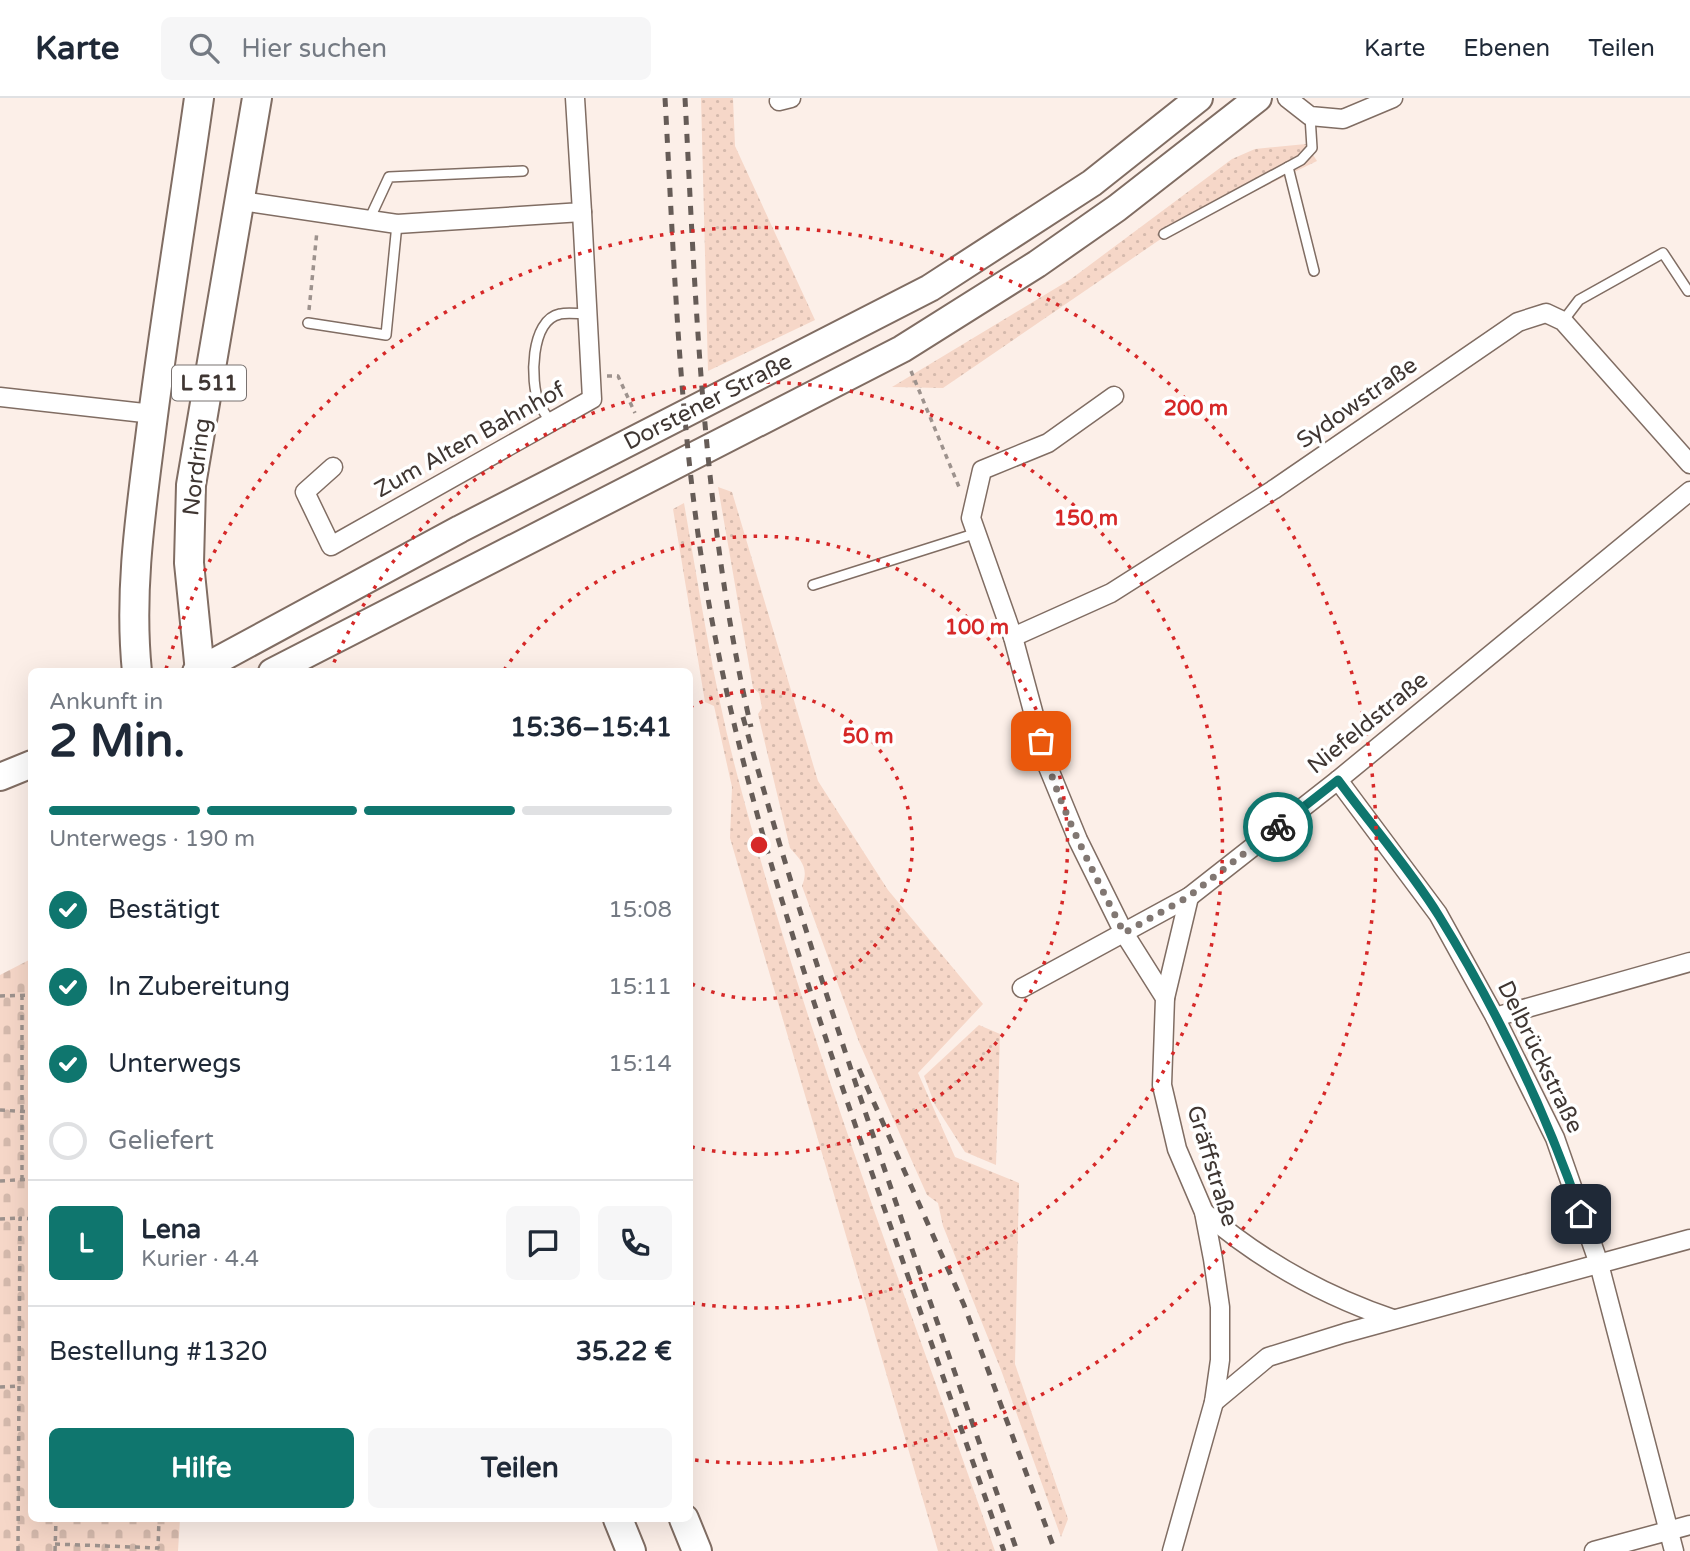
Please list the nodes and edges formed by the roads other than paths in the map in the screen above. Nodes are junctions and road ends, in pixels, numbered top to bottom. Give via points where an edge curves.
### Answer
1 (199, 98) edge
2 (257, 98) edge
3 (575, 98) edge
4 (1199, 98) edge
5 (1258, 98) edge
6 (1287, 98) edge
7 (1393, 98) edge
8 (1310, 116) junction
9 (1288, 167) junction
10 (523, 171) dead end
11 (242, 201) junction
12 (582, 212) junction
13 (369, 220) junction
14 (397, 224) junction
15 (1164, 234) dead end
16 (1314, 271) dead end
17 (1688, 291) dead end
18 (587, 314) junction
19 (1563, 321) junction
20 (308, 324) road end
21 (1114, 396) dead end
22 (0, 397) edge
23 (153, 414) junction
24 (551, 422) junction
25 (1690, 464) edge
26 (333, 467) dead end
27 (1690, 491) edge
28 (974, 525) junction
29 (813, 584) dead end
30 (1013, 638) junction
31 (137, 668) edge
32 (198, 668) edge
33 (204, 668) edge
34 (280, 668) edge
35 (28, 766) edge
36 (0, 777) edge
37 (1338, 780) junction
38 (1188, 897) junction
39 (1124, 933) junction
40 (1690, 962) edge
41 (1022, 988) dead end
42 (1165, 998) junction
43 (1495, 1017) junction
44 (1204, 1212) junction
45 (1690, 1239) edge
46 (1599, 1264) junction
47 (1393, 1319) junction
48 (1214, 1402) junction
49 (619, 1522) edge
50 (685, 1522) edge
51 (1690, 1525) edge
52 (1669, 1531) junction
53 (631, 1551) edge
54 (697, 1551) edge
55 (1172, 1551) edge
56 (1594, 1551) edge
57 (1674, 1551) edge

1 - 23 main road, L 511
2 - 11 main road, Nordring / L 511
3 - 12 street, Zum Alten Bahnhof
4 - 33 main road, Dorstener Straße via 1092,183 930,288 460,529
5 - 34 main road, Dorstener Straße via 1106,216 902,349
6 - 8 street
7 - 8 street via 1343,119
8 - 9 lane via 1312,148
9 - 15 lane
9 - 16 lane
10 - 13 lane via 389,177
11 - 13 street
11 - 32 main road, Nordring / L 511 via 191,485 189,563
12 - 14 street
12 - 18 street, Zum Alten Bahnhof
13 - 14 street
14 - 20 lane via 386,335
17 - 19 lane via 1663,253 1579,300
18 - 24 street, Zum Alten Bahnhof via 592,399
18 - 24 lane via 558,314 537,337 534,370 538,402
19 - 25 street
19 - 30 street, Sydowstraße via 1546,313 1518,321 1273,490 1111,593
21 - 28 street via 1048,443 982,470
22 - 23 street
23 - 31 main road, L 511 via 135,560
24 - 26 street, Zum Alten Bahnhof via 331,546 305,492
27 - 37 street, Niefeldstraße
28 - 29 lane
28 - 30 street
30 - 39 street via 1048,766
35 - 36 main road
37 - 38 street, Niefeldstraße
37 - 43 street, Delbrückstraße via 1438,915
38 - 39 street, Niefeldstraße
38 - 42 street, Gräffstraße
39 - 41 street, Niefeldstraße
39 - 42 street
40 - 43 street
42 - 44 street, Gräffstraße via 1163,1085 1177,1149
43 - 46 street, Delbrückstraße via 1555,1139
44 - 47 street via 1237,1241 1289,1275 1343,1302
44 - 48 street, Gräffstraße via 1220,1307
45 - 46 street
46 - 47 street
46 - 52 street, Delbrückstraße
47 - 48 street via 1268,1357
48 - 55 street, Gräffstraße
49 - 53 main road
50 - 54 main road
51 - 52 street
52 - 56 street
52 - 57 street, Delbrückstraße

